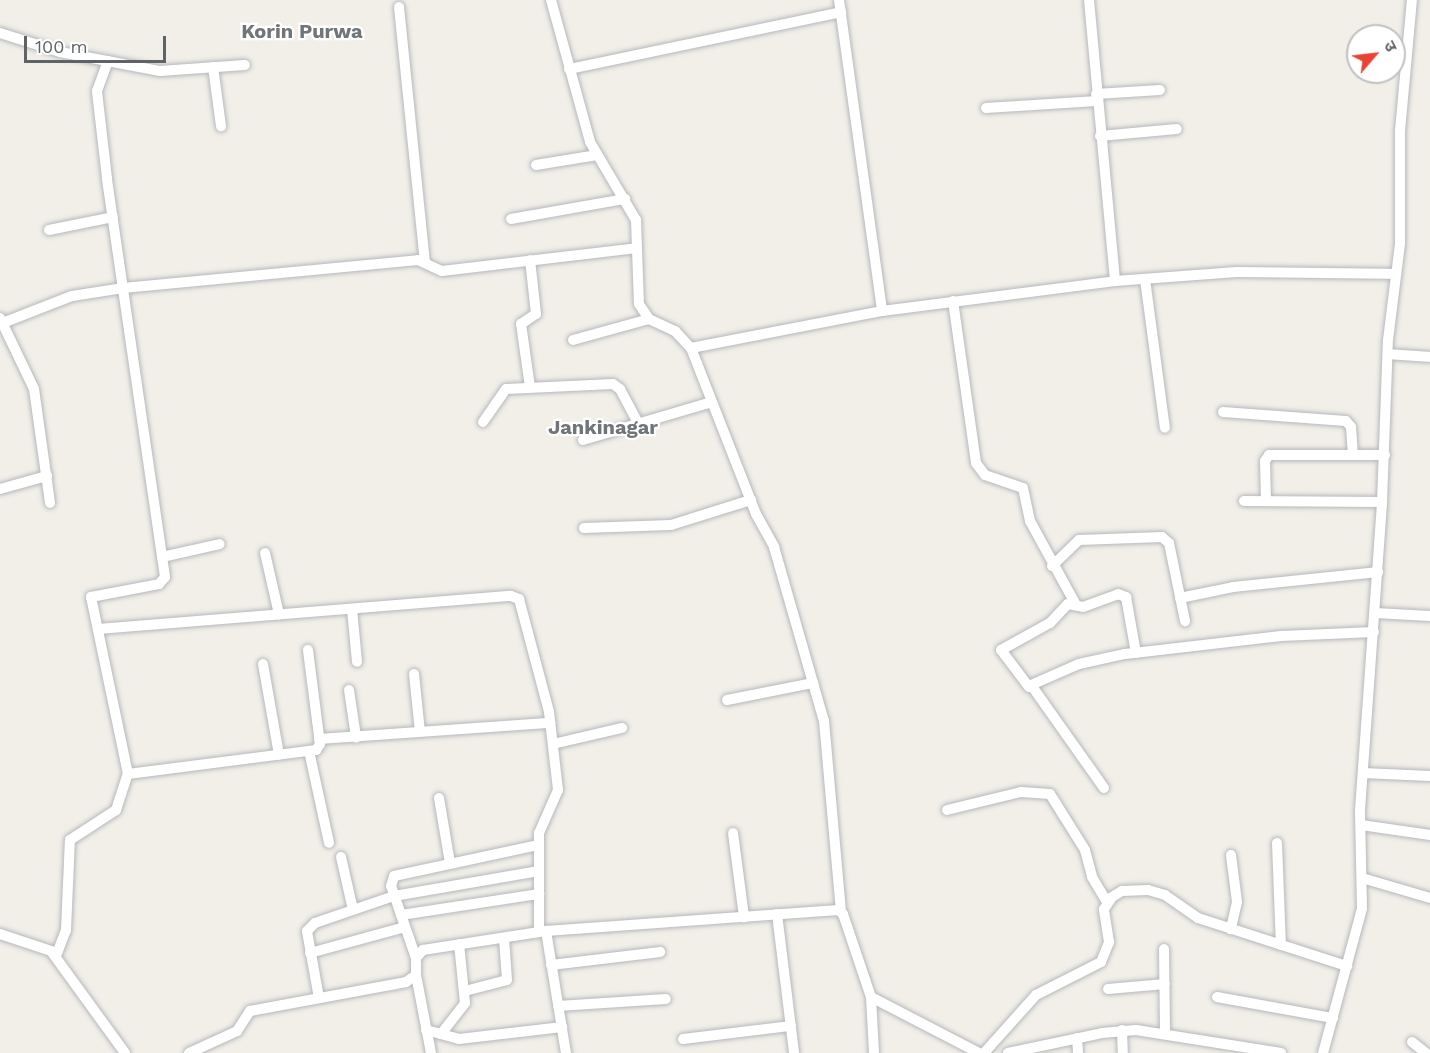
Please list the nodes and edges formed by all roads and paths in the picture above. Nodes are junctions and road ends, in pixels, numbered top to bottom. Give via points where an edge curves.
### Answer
1 (551, 0) edge
2 (839, 0) edge
3 (1089, 0) edge
4 (1412, 0) edge
5 (399, 7) dead end
6 (841, 12) junction
7 (0, 33) edge
8 (108, 61) junction
9 (246, 65) dead end
10 (213, 67) junction
11 (570, 69) junction
12 (1160, 90) dead end
13 (1097, 97) junction
14 (986, 108) dead end
15 (221, 126) dead end
16 (1177, 129) dead end
17 (1100, 136) junction
18 (597, 154) junction
19 (536, 165) dead end
20 (624, 199) junction
21 (113, 217) junction
22 (510, 219) dead end
23 (49, 230) dead end
24 (637, 248) junction
25 (530, 260) junction
26 (425, 262) junction
27 (1396, 274) junction
28 (1145, 279) junction
29 (1114, 281) junction
30 (123, 288) junction
31 (953, 301) junction
32 (882, 311) junction
33 (649, 319) junction
34 (1, 322) edge
35 (573, 340) dead end
36 (691, 348) junction
37 (1388, 354) junction
38 (1430, 357) edge
39 (530, 387) junction
40 (712, 402) junction
41 (1224, 412) dead end
42 (483, 422) dead end
43 (638, 423) junction
44 (1165, 428) dead end
45 (583, 440) dead end
46 (1353, 455) junction
47 (1385, 455) junction
48 (47, 476) junction
49 (0, 489) edge
50 (751, 500) junction
51 (1244, 501) dead end
52 (1266, 501) junction
53 (1382, 502) junction
54 (50, 503) dead end
55 (584, 528) dead end
56 (220, 543) dead end
57 (265, 553) dead end
58 (162, 557) junction
59 (1052, 566) junction
60 (1378, 572) junction
61 (1180, 598) junction
62 (1076, 605) junction
63 (352, 609) junction
64 (1375, 613) junction
65 (279, 614) junction
66 (1430, 616) edge
67 (1185, 621) dead end
68 (98, 629) junction
69 (1374, 632) junction
70 (308, 650) dead end
71 (1136, 653) junction
72 (357, 662) dead end
73 (263, 664) dead end
74 (414, 674) dead end
75 (813, 683) junction
76 (1029, 687) junction
77 (349, 690) dead end
78 (727, 700) dead end
79 (550, 723) junction
80 (622, 728) dead end
81 (420, 732) junction
82 (356, 737) junction
83 (319, 739) junction
84 (553, 744) junction
85 (309, 751) junction
86 (279, 755) junction
87 (1363, 773) junction
88 (128, 774) junction
89 (1430, 776) edge
90 (1104, 788) dead end
91 (439, 798) dead end
92 (947, 810) dead end
93 (1361, 825) junction
94 (734, 833) dead end
95 (1430, 835) edge
96 (329, 843) dead end
97 (1277, 843) dead end
98 (539, 845) junction
99 (1230, 855) dead end
100 (341, 856) dead end
101 (450, 863) junction
102 (539, 871) junction
103 (1362, 878) junction
104 (539, 894) junction
105 (394, 896) junction
106 (1430, 898) edge
107 (1107, 902) junction
108 (353, 910) junction
109 (841, 911) junction
110 (777, 914) junction
111 (401, 915) junction
112 (744, 917) junction
113 (405, 927) junction
114 (1231, 929) junction
115 (543, 932) junction
116 (0, 934) edge
117 (504, 938) junction
118 (459, 944) junction
119 (1281, 945) junction
120 (1164, 949) dead end
121 (660, 952) dead end
122 (310, 953) junction
123 (56, 956) junction
124 (416, 958) junction
125 (552, 965) junction
126 (1347, 966) junction
127 (416, 975) junction
128 (1164, 984) junction
129 (1108, 990) dead end
130 (465, 991) junction
131 (871, 997) junction
132 (1217, 997) dead end
133 (319, 998) junction
134 (666, 999) dead end
135 (558, 1006) junction
136 (1333, 1018) junction
137 (791, 1026) junction
138 (562, 1027) junction
139 (426, 1030) junction
140 (1122, 1030) junction
141 (1165, 1034) junction
142 (441, 1035) junction
143 (1077, 1038) junction
144 (683, 1039) dead end
145 (1412, 1042) dead end
146 (431, 1052) edge
147 (125, 1053) edge
148 (189, 1053) edge
149 (566, 1053) edge
150 (794, 1053) edge
151 (874, 1053) edge
152 (979, 1053) edge
153 (984, 1053) edge
154 (1008, 1053) edge
155 (1078, 1053) edge
156 (1123, 1053) edge
157 (1281, 1053) edge
158 (1323, 1053) edge
159 (1426, 1053) edge

1 - 11 street
2 - 6 street
3 - 13 street
4 - 27 street via 1400,131
5 - 26 street
6 - 11 street
6 - 32 street
7 - 8 street via 60,52
8 - 10 street via 160,71
8 - 21 street via 97,91
9 - 10 street
10 - 15 street
11 - 18 street
12 - 13 street
13 - 14 street
13 - 17 street
16 - 17 street
17 - 29 street
18 - 19 street
18 - 20 street
20 - 22 street
20 - 24 street via 636,220
21 - 23 street
21 - 30 street
24 - 25 street
24 - 33 street via 639,304
25 - 26 street via 442,271
25 - 39 street via 536,314 521,324
26 - 30 street via 312,268
27 - 28 street via 1244,272
27 - 37 street
28 - 29 street
28 - 44 street
29 - 31 street
30 - 34 street via 72,296
30 - 58 street
31 - 32 street
31 - 59 street via 976,463 985,475 1023,489 1029,521
32 - 36 street
33 - 35 street
33 - 36 street via 675,331
34 - 48 street via 34,389
36 - 40 street
37 - 38 street
37 - 47 street
39 - 42 street via 506,389
39 - 43 street via 613,384 620,389
40 - 43 street
40 - 50 street
41 - 46 street via 1346,421 1351,427
43 - 45 street
46 - 47 street
46 - 52 street via 1269,455 1265,461
47 - 53 street
48 - 49 street
48 - 54 street
50 - 55 street via 671,525
50 - 75 street via 774,547
51 - 52 street
52 - 53 street
53 - 60 street
56 - 58 street
57 - 65 street
58 - 68 street via 165,577 161,583 91,597
59 - 61 street via 1079,540 1162,537 1169,543
59 - 62 street
60 - 61 street via 1233,587
60 - 64 street
61 - 67 street
62 - 71 street via 1087,606 1118,594 1126,597
62 - 76 street via 1066,605 1050,623 1001,650
63 - 65 street
63 - 72 street
63 - 79 street via 511,596 519,599
64 - 66 street
64 - 69 street
65 - 68 street
68 - 88 street
69 - 71 street via 1281,636
69 - 87 street
70 - 83 street
71 - 76 street via 1079,663
73 - 86 street
74 - 81 street
75 - 78 street
75 - 109 street via 827,735
76 - 90 street
77 - 82 street
79 - 81 street
79 - 84 street
80 - 84 street
81 - 82 street
82 - 83 street
83 - 85 street via 319,747
84 - 98 street via 558,796 543,824
85 - 86 street
85 - 96 street
86 - 88 street
87 - 89 street
87 - 93 street
88 - 123 street via 116,810 70,840 66,930
91 - 101 street
92 - 107 street via 1021,792 1050,794 1084,850 1092,877
93 - 95 street
93 - 103 street
94 - 112 street
97 - 119 street
98 - 101 street
98 - 102 street
99 - 114 street via 1237,902
100 - 108 street
101 - 105 street via 394,876
102 - 104 street
102 - 105 street
103 - 106 street
103 - 126 street via 1362,908
104 - 111 street
104 - 115 street
105 - 108 street
105 - 111 street
107 - 114 street via 1122,891 1148,890 1171,898 1198,918
107 - 153 street via 1104,909 1109,942 1101,962 1036,995
108 - 122 street via 311,926 307,931
109 - 110 street
109 - 131 street
110 - 112 street
110 - 137 street
111 - 113 street
112 - 115 street
113 - 122 street
113 - 124 street
114 - 119 street
115 - 117 street
115 - 125 street
116 - 123 street via 45,945
117 - 118 street
117 - 130 street via 507,980
118 - 124 street via 423,950
118 - 130 street
119 - 126 street
120 - 128 street
121 - 125 street
122 - 133 street
123 - 147 street
124 - 127 street
125 - 135 street
126 - 136 street
127 - 133 street via 406,982
127 - 139 street
128 - 129 street
128 - 141 street
130 - 142 street via 463,1007
131 - 151 street
131 - 152 street
132 - 136 street
133 - 148 street via 250,1011 237,1031
134 - 135 street
135 - 138 street
136 - 158 street
137 - 144 street
137 - 150 street
138 - 142 street via 459,1039
138 - 149 street
139 - 142 street
139 - 146 street
140 - 141 street
140 - 143 street
140 - 156 street
141 - 157 street
143 - 154 street
143 - 155 street
145 - 159 street

